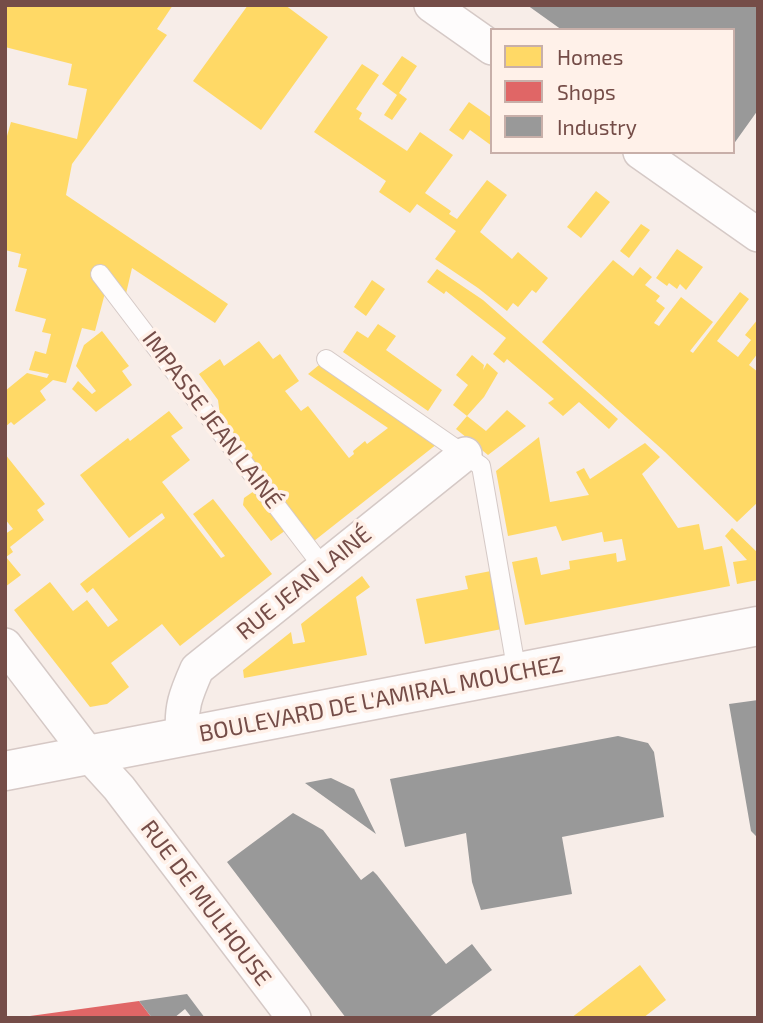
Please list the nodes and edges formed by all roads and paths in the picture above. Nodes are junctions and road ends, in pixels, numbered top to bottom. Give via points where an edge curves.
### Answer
1 (431, 5) edge
2 (490, 47) edge
3 (643, 154) edge
4 (758, 235) edge
5 (100, 274) dead end
6 (326, 359) dead end
7 (465, 454) junction
8 (323, 567) junction
9 (758, 626) edge
10 (5, 645) edge
11 (517, 673) junction
12 (183, 736) junction
13 (89, 755) junction
14 (5, 771) edge
15 (294, 1018) edge

1 - 2 street
3 - 4 street
5 - 8 lane, IMPASSE JEAN LAINÉ
6 - 7 lane
7 - 8 street, RUE JEAN LAINÉ
7 - 11 lane via 481,466
8 - 12 street, RUE JEAN LAINÉ via 197,669 181,716
9 - 11 main road, BOULEVARD DE L'AMIRAL MOUCHEZ
10 - 13 street
11 - 12 main road, BOULEVARD DE L'AMIRAL MOUCHEZ
12 - 13 main road, BOULEVARD DE L'AMIRAL MOUCHEZ
13 - 14 main road, BOULEVARD DE L'AMIRAL MOUCHEZ
13 - 15 street, RUE DE MULHOUSE

